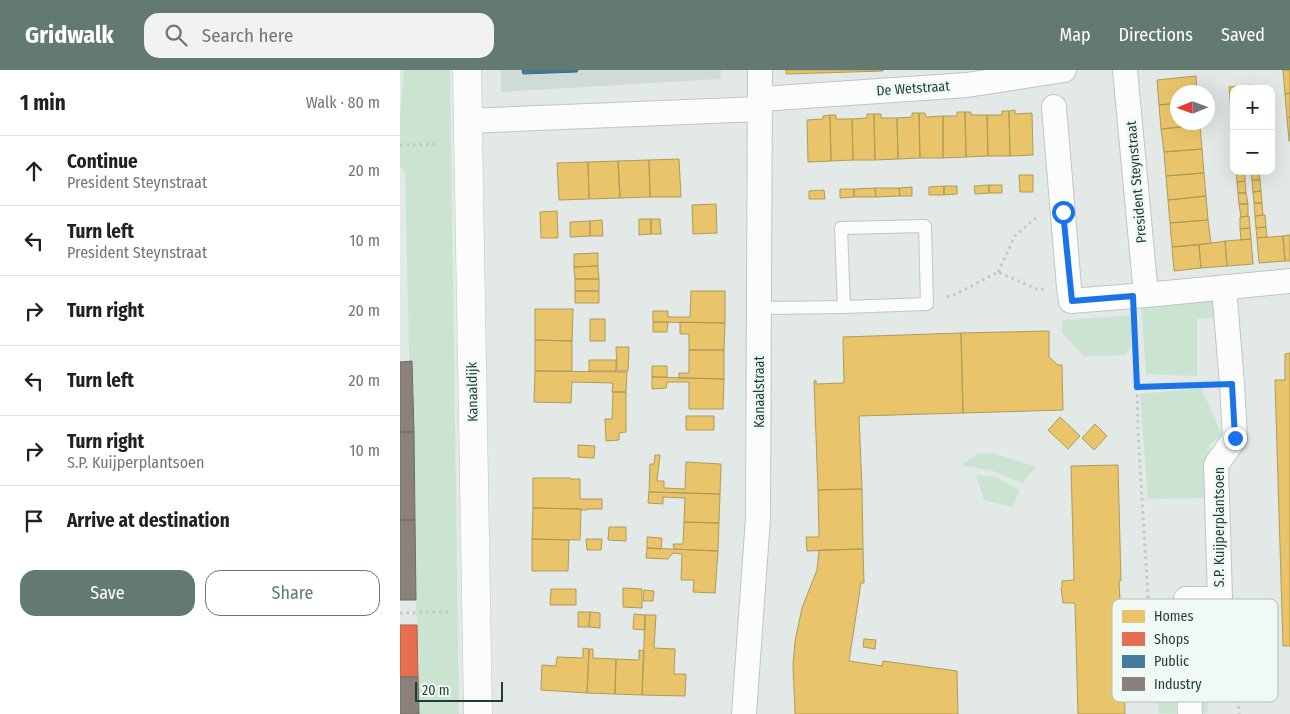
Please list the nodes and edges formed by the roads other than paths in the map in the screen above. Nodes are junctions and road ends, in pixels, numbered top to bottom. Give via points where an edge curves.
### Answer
1 (467, 70) edge
2 (760, 70) edge
3 (1064, 70) edge
4 (1125, 70) edge
5 (760, 104) junction
6 (1054, 107) dead end
7 (468, 121) junction
8 (1290, 281) edge
9 (1224, 288) junction
10 (1140, 295) junction
11 (760, 308) junction
12 (844, 308) junction
13 (1186, 599) edge
14 (1220, 599) edge
15 (1220, 599) edge
16 (478, 714) edge
17 (744, 714) edge

1 - 7 street, Kanaaldijk
2 - 5 street, Kanaalstraat
3 - 5 street, De Wetstraat via 966,85
4 - 10 street, President Steynstraat
5 - 7 street, De Wetstraat
5 - 11 street, Kanaalstraat
6 - 10 street via 1072,301
7 - 16 street, Kanaaldijk
8 - 9 street
9 - 10 street
9 - 14 street, S.P. Kuijperplantsoen via 1235,438 1216,465
11 - 12 lane
11 - 17 street, Kanaalstraat via 758,518
12 - 12 lane via 927,304 924,226 842,228
13 - 15 street, S.P. Kuijperplantsoen

